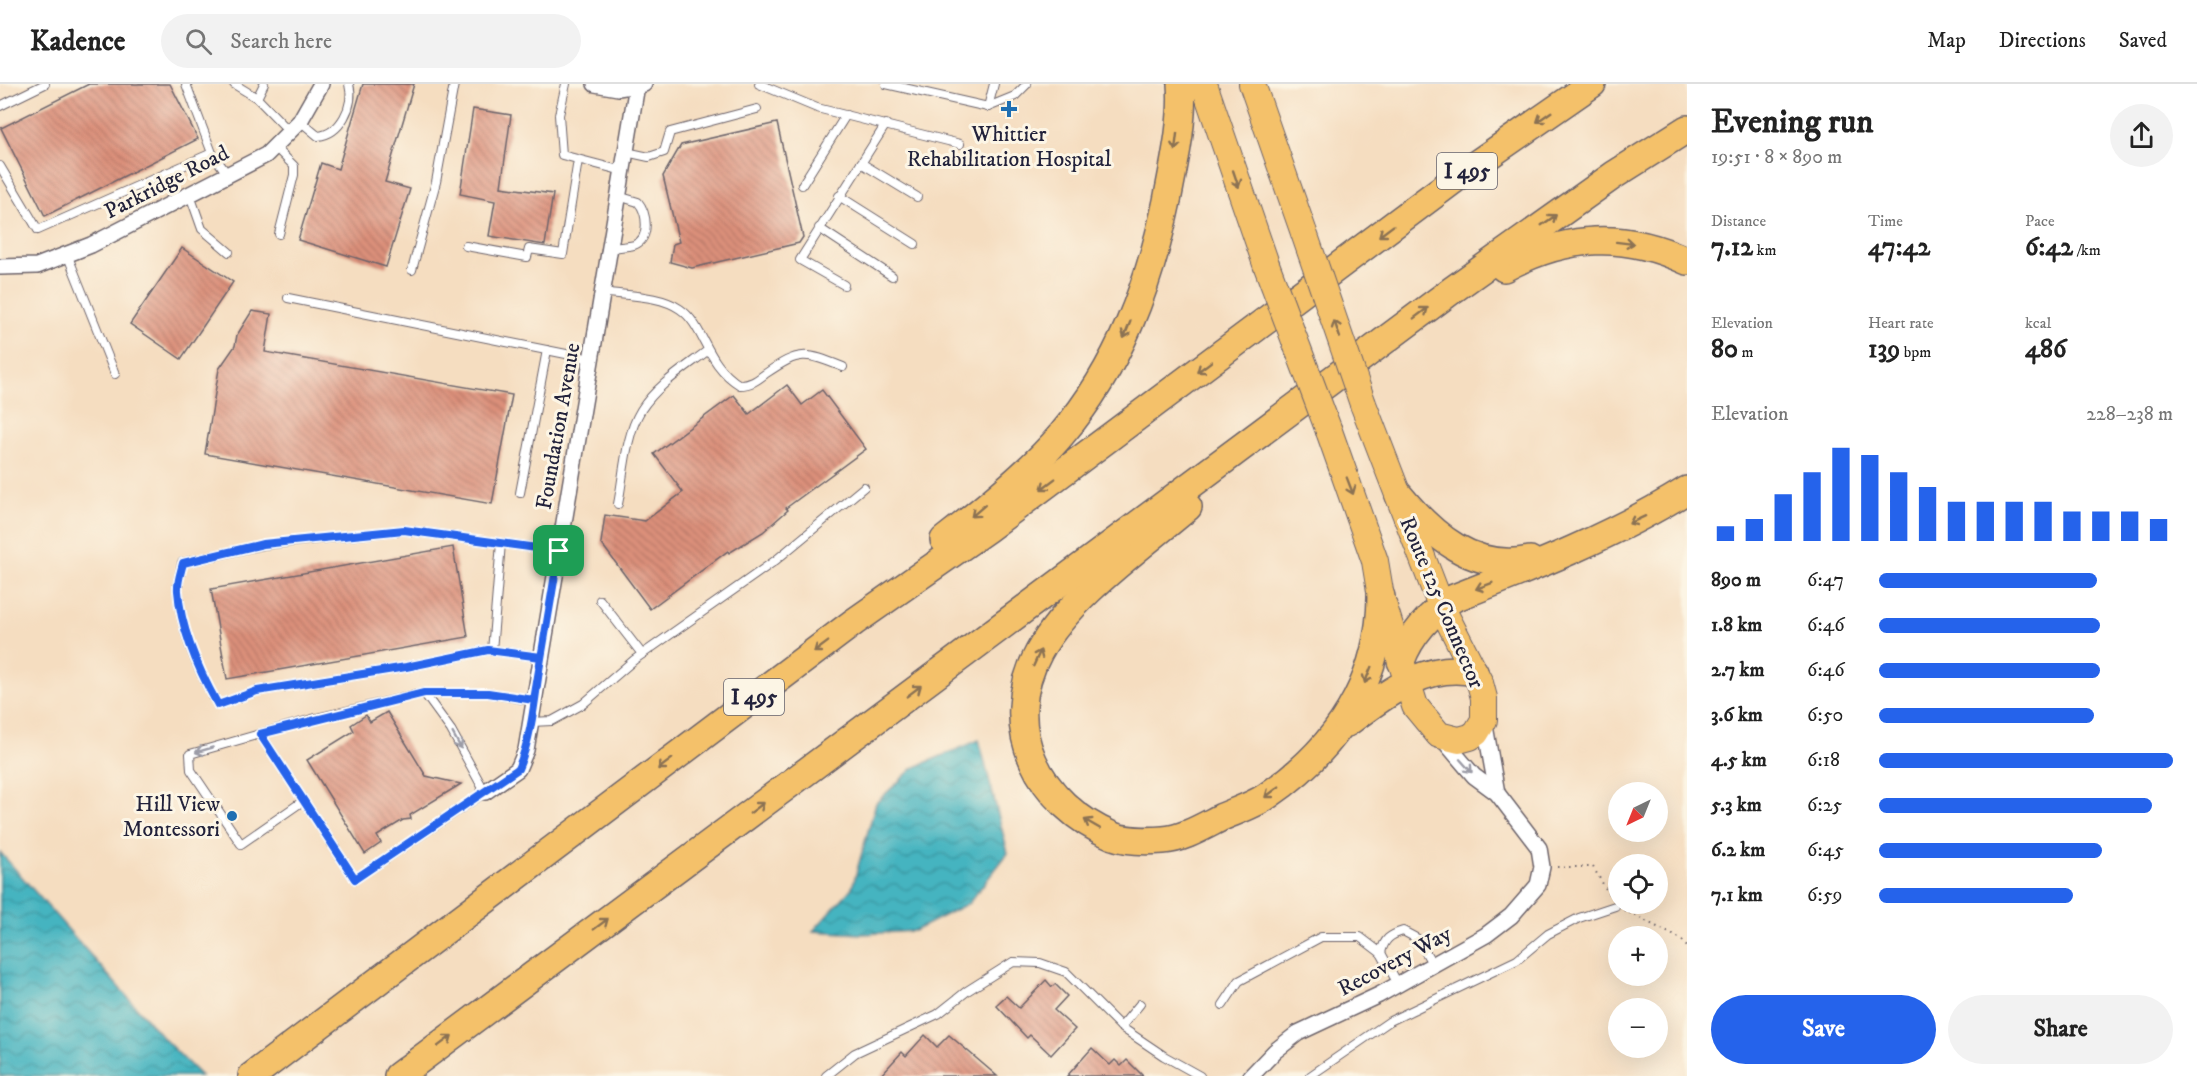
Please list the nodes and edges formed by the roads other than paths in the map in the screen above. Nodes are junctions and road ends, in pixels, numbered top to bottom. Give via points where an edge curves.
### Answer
1 (45, 84) edge
2 (186, 84) edge
3 (234, 84) edge
4 (264, 84) edge
5 (321, 84) edge
6 (350, 84) edge
7 (454, 84) edge
8 (566, 84) edge
9 (759, 84) edge
10 (886, 84) edge
11 (994, 84) edge
12 (1027, 84) edge
13 (1181, 84) edge
14 (1204, 84) edge
15 (1252, 84) edge
16 (1592, 84) edge
17 (603, 85) edge
18 (640, 85) edge
19 (257, 98) junction
20 (0, 106) edge
21 (988, 106) junction
22 (757, 109) dead end
23 (846, 115) junction
24 (886, 124) junction
25 (295, 126) junction
26 (1687, 129) edge
27 (960, 144) dead end
28 (274, 147) junction
29 (212, 153) junction
30 (626, 153) junction
31 (578, 159) junction
32 (861, 163) junction
33 (0, 166) edge
34 (623, 171) junction
35 (228, 175) junction
36 (801, 185) dead end
37 (190, 195) junction
38 (618, 196) junction
39 (839, 196) junction
40 (917, 197) dead end
41 (819, 228) junction
42 (279, 234) dead end
43 (915, 244) dead end
44 (466, 246) dead end
45 (610, 248) junction
46 (229, 252) dead end
47 (67, 254) junction
48 (1687, 261) edge
49 (0, 267) edge
50 (412, 270) dead end
51 (892, 276) dead end
52 (844, 285) dead end
53 (1451, 291) junction
54 (602, 292) junction
55 (288, 298) dead end
56 (547, 350) junction
57 (707, 351) junction
58 (591, 359) junction
59 (843, 367) dead end
60 (115, 374) dead end
61 (1286, 413) junction
62 (864, 487) dead end
63 (1687, 489) edge
64 (520, 493) dead end
65 (1399, 495) junction
66 (618, 504) dead end
67 (501, 543) junction
68 (559, 551) junction
69 (1557, 555) junction
70 (1381, 597) junction
71 (600, 600) dead end
72 (1441, 606) junction
73 (854, 622) junction
74 (492, 651) junction
75 (642, 654) junction
76 (541, 657) junction
77 (1404, 672) junction
78 (1474, 672) junction
79 (424, 693) junction
80 (534, 700) junction
81 (1484, 720) junction
82 (531, 722) junction
83 (1341, 727) junction
84 (260, 734) junction
85 (1439, 735) junction
86 (485, 792) junction
87 (1497, 793) junction
88 (303, 801) junction
89 (1608, 908) edge
90 (1381, 953) junction
91 (1433, 965) junction
92 (1398, 984) junction
93 (1140, 1004) dead end
94 (1224, 1005) dead end
95 (1121, 1027) junction
96 (256, 1072) edge
97 (398, 1076) edge
98 (826, 1076) edge
99 (1200, 1076) edge
100 (1251, 1076) edge
101 (1310, 1076) edge

1 - 20 lane
2 - 29 lane
3 - 19 lane
4 - 19 lane
5 - 25 street, Parkridge Road
6 - 25 lane via 346,112 329,135 318,136
7 - 50 lane via 436,182
8 - 31 lane via 560,115 562,155
9 - 23 lane via 817,108
10 - 21 lane
11 - 21 lane
12 - 21 lane via 1015,96
13 -> 73 highway via 1173,173 1150,269 1118,351 1096,390 1061,436 958,529 919,558
14 -> 70 highway, Route 125 Connector, bridge via 1376,561
65 -> 15 highway, Route 125 Connector, bridge via 1363,404
16 -> 73 highway, I 495 via 1460,176 987,529
17 - 18 street
18 - 30 street, Foundation Avenue
19 - 25 lane
22 - 30 lane via 670,132 664,152 649,157
23 - 24 lane
23 - 36 lane
24 - 27 lane
24 - 32 lane
25 - 28 street, Parkridge Road
53 -> 26 highway
28 - 35 street, Parkridge Road
28 - 42 lane via 294,166
29 - 33 lane via 38,230
29 - 35 lane
30 - 34 street, Foundation Avenue
31 - 34 lane
31 - 44 lane via 563,254 529,249 527,257
32 - 39 lane
32 - 40 lane
34 - 38 street, Foundation Avenue
35 - 37 street, Parkridge Road
37 - 46 lane via 202,229
37 - 47 street, Parkridge Road
38 - 45 street, Foundation Avenue
38 - 45 lane via 638,202 645,213 645,228 643,237 633,245
39 - 41 lane
39 - 43 lane
41 - 51 lane
41 - 52 lane via 800,260
45 - 54 street, Foundation Avenue
47 - 49 street, Parkridge Road via 37,266
47 - 60 lane
53 -> 48 highway via 1559,244 1623,242
61 -> 53 highway
54 - 57 lane via 667,302 681,309
54 - 58 street, Foundation Avenue
55 - 56 lane
56 - 58 lane
56 - 64 lane
57 - 59 lane via 718,367 740,385 750,385 790,357 812,355
57 - 66 lane via 660,387 642,409 634,426
58 - 68 street, Foundation Avenue
83 -> 61 highway via 1265,798 1167,840 1115,837 1064,807 1042,781 1027,747 1023,712 1030,674 1039,652 1062,618 1242,460
97 -> 61 highway
62 - 75 lane via 776,560
63 -> 69 highway via 1647,515
65 - 69 highway via 1450,546 1474,557 1519,563
65 - 72 highway, Route 125 Connector
67 - 68 lane
67 - 74 lane
67 - 74 lane via 404,530 263,544 183,563 177,589 186,632 218,705 257,691
68 - 76 street, Foundation Avenue
69 -> 72 highway
70 - 77 highway, Route 125 Connector
70 -> 83 highway via 1378,644
71 - 75 lane
72 - 77 highway via 1406,647
72 - 78 highway, Route 125 Connector
73 -> 96 highway, I 495
74 - 76 lane
75 - 82 lane via 583,704 552,721
76 - 80 street, Foundation Avenue
77 - 78 highway
77 - 83 highway
77 - 85 highway, Route 125 Connector via 1415,706
78 - 81 highway, Route 125 Connector via 1484,698
79 - 80 lane via 488,693
79 - 84 lane
79 -> 86 lane via 451,730
80 - 82 street, Foundation Avenue
81 - 85 highway, Route 125 Connector via 1470,737 1459,740
81 - 87 street
82 - 86 street, Foundation Avenue via 518,769
84 - 88 lane
84 -> 88 lane via 190,754 191,770 242,844
85 -> 87 street via 1474,776
86 - 88 lane via 355,879
87 - 91 street, Recovery Way via 1539,848 1542,867 1538,885 1511,916
89 - 101 lane via 1548,934 1516,960 1390,1021
90 - 91 lane via 1391,934 1403,930 1419,939
90 - 92 lane
90 - 94 lane via 1360,937 1322,937 1239,981
91 - 92 street, Recovery Way
92 - 100 street, Recovery Way via 1298,1033
93 - 95 lane
95 - 98 lane via 1066,972 1040,963 1014,962 938,1014 855,1053
95 - 99 lane

